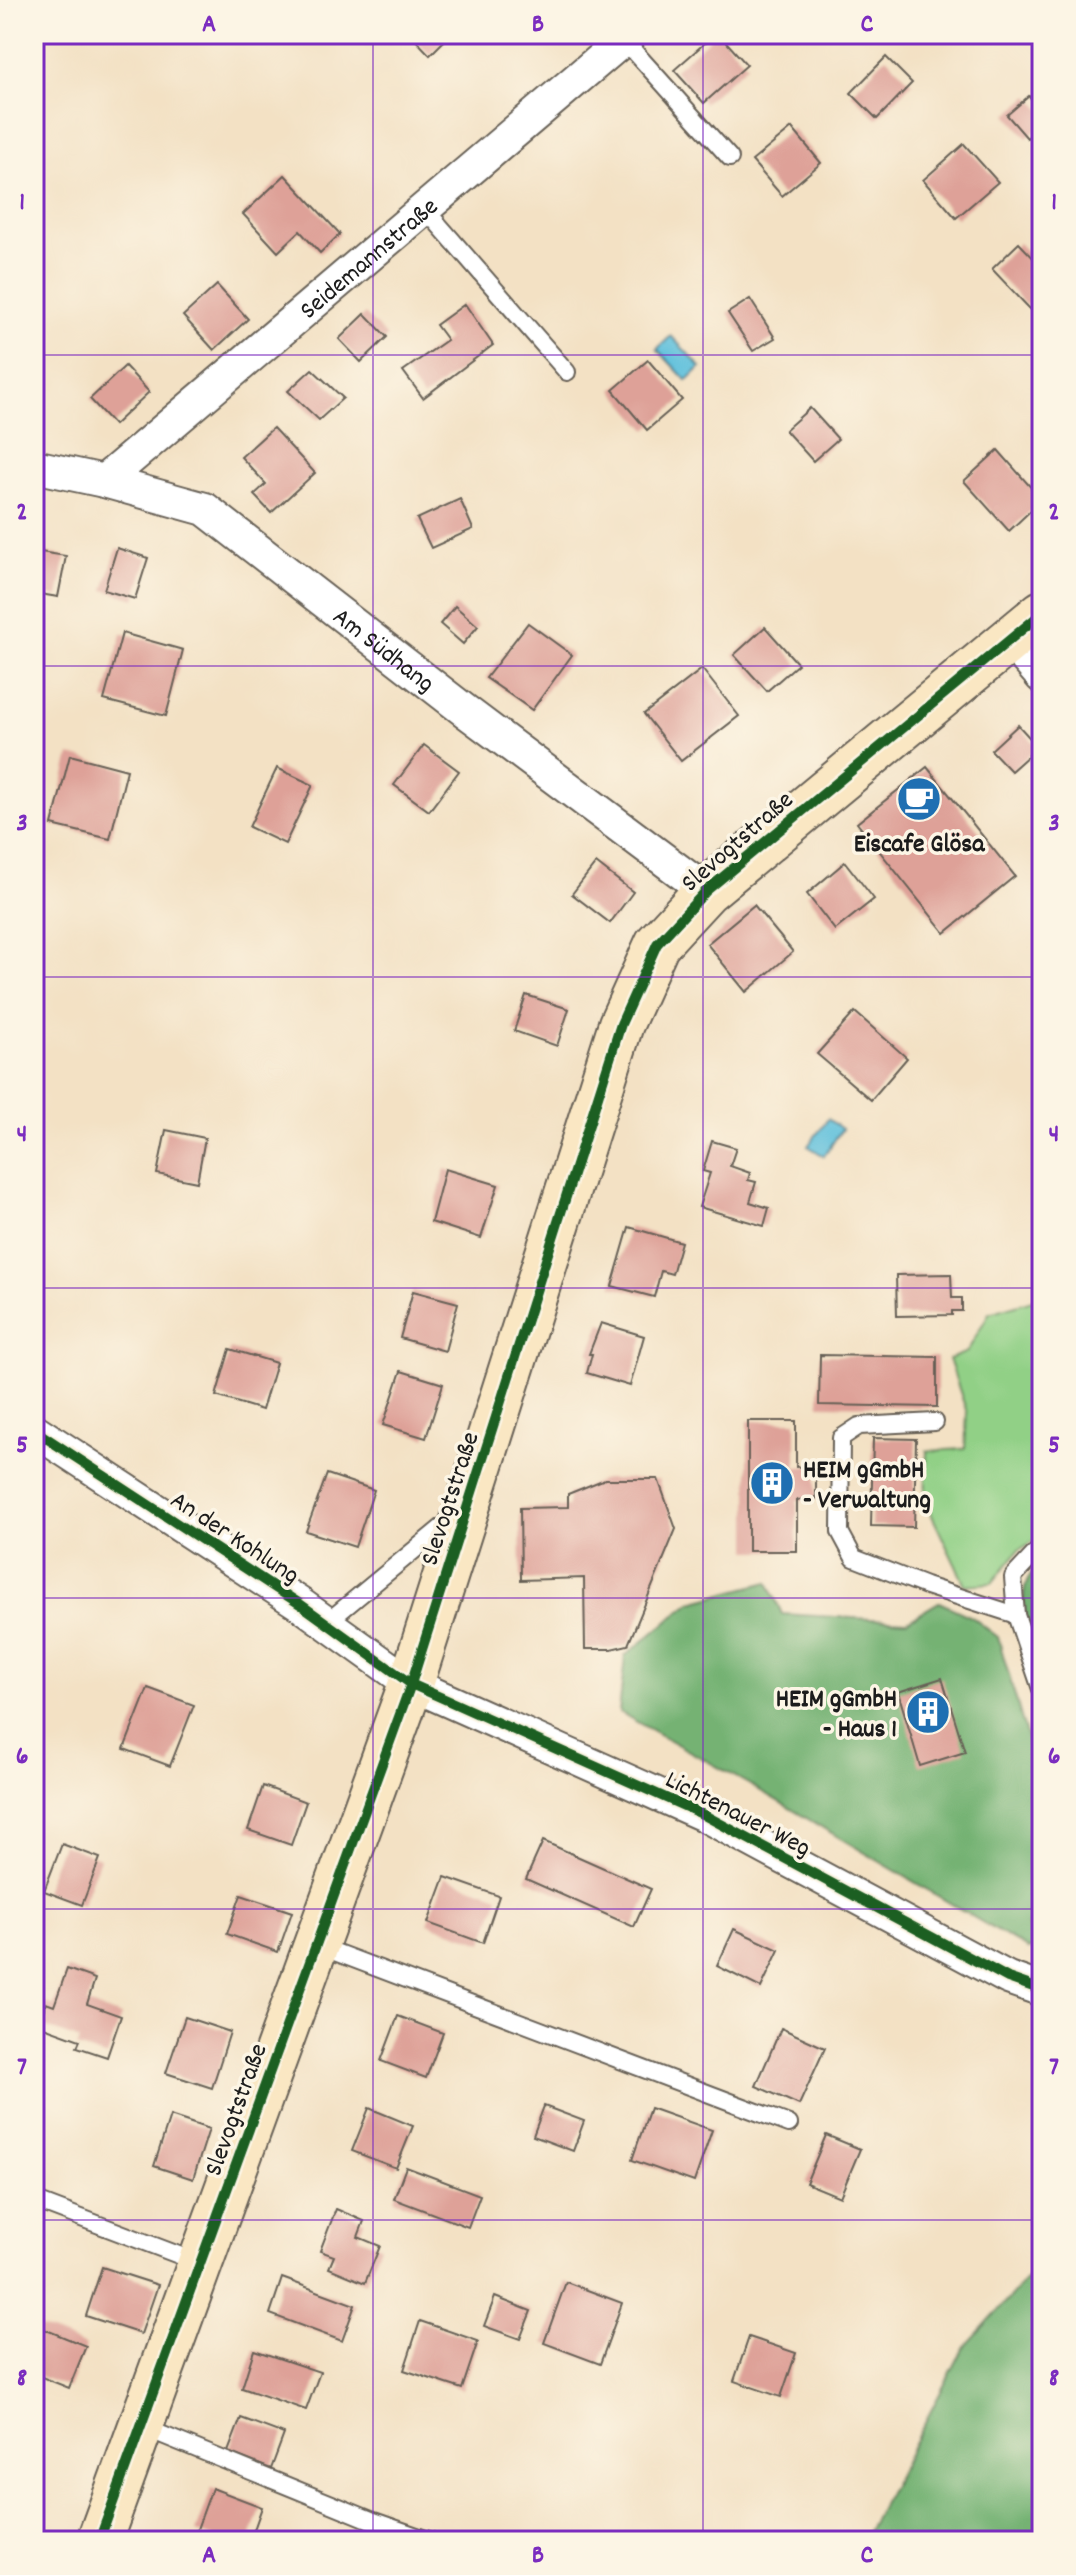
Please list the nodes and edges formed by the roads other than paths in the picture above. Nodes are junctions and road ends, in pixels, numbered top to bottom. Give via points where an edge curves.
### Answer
1 (627, 37) edge
2 (730, 158) dead end
3 (425, 209) junction
4 (567, 372) dead end
5 (34, 466) edge
6 (104, 481) junction
7 (1026, 627) edge
8 (1042, 677) edge
9 (706, 891) junction
10 (935, 1422) dead end
11 (34, 1430) edge
12 (469, 1506) junction
13 (1042, 1546) edge
14 (1016, 1615) junction
15 (326, 1623) junction
16 (411, 1684) junction
17 (1042, 1692) edge
18 (317, 1945) junction
19 (1042, 1990) edge
20 (789, 2124) dead end
21 (34, 2200) edge
22 (201, 2263) junction
23 (141, 2427) junction
24 (99, 2541) edge
25 (431, 2541) edge

1 - 2 lane
1 - 3 street, Seidemannstraße
3 - 4 lane
3 - 6 street, Seidemannstraße
5 - 6 street, Am Südhang
6 - 9 street, Am Südhang via 205,509
7 - 8 street
7 - 9 street, Slevogtstraße
9 - 12 street, Slevogtstraße via 657,944 621,1024
10 - 14 lane via 859,1426 841,1438 840,1532 854,1558
11 - 15 street, An der Kohlung
12 - 15 lane
12 - 16 street, Slevogtstraße
13 - 14 lane via 1013,1577
14 - 17 lane
15 - 16 street, An der Kohlung
16 - 18 street, Slevogtstraße
16 - 19 street, Lichtenauer Weg via 704,1815 1008,1978
18 - 20 lane
18 - 22 street, Slevogtstraße
21 - 22 lane
22 - 23 street, Slevogtstraße
23 - 24 street, Slevogtstraße
23 - 25 lane

